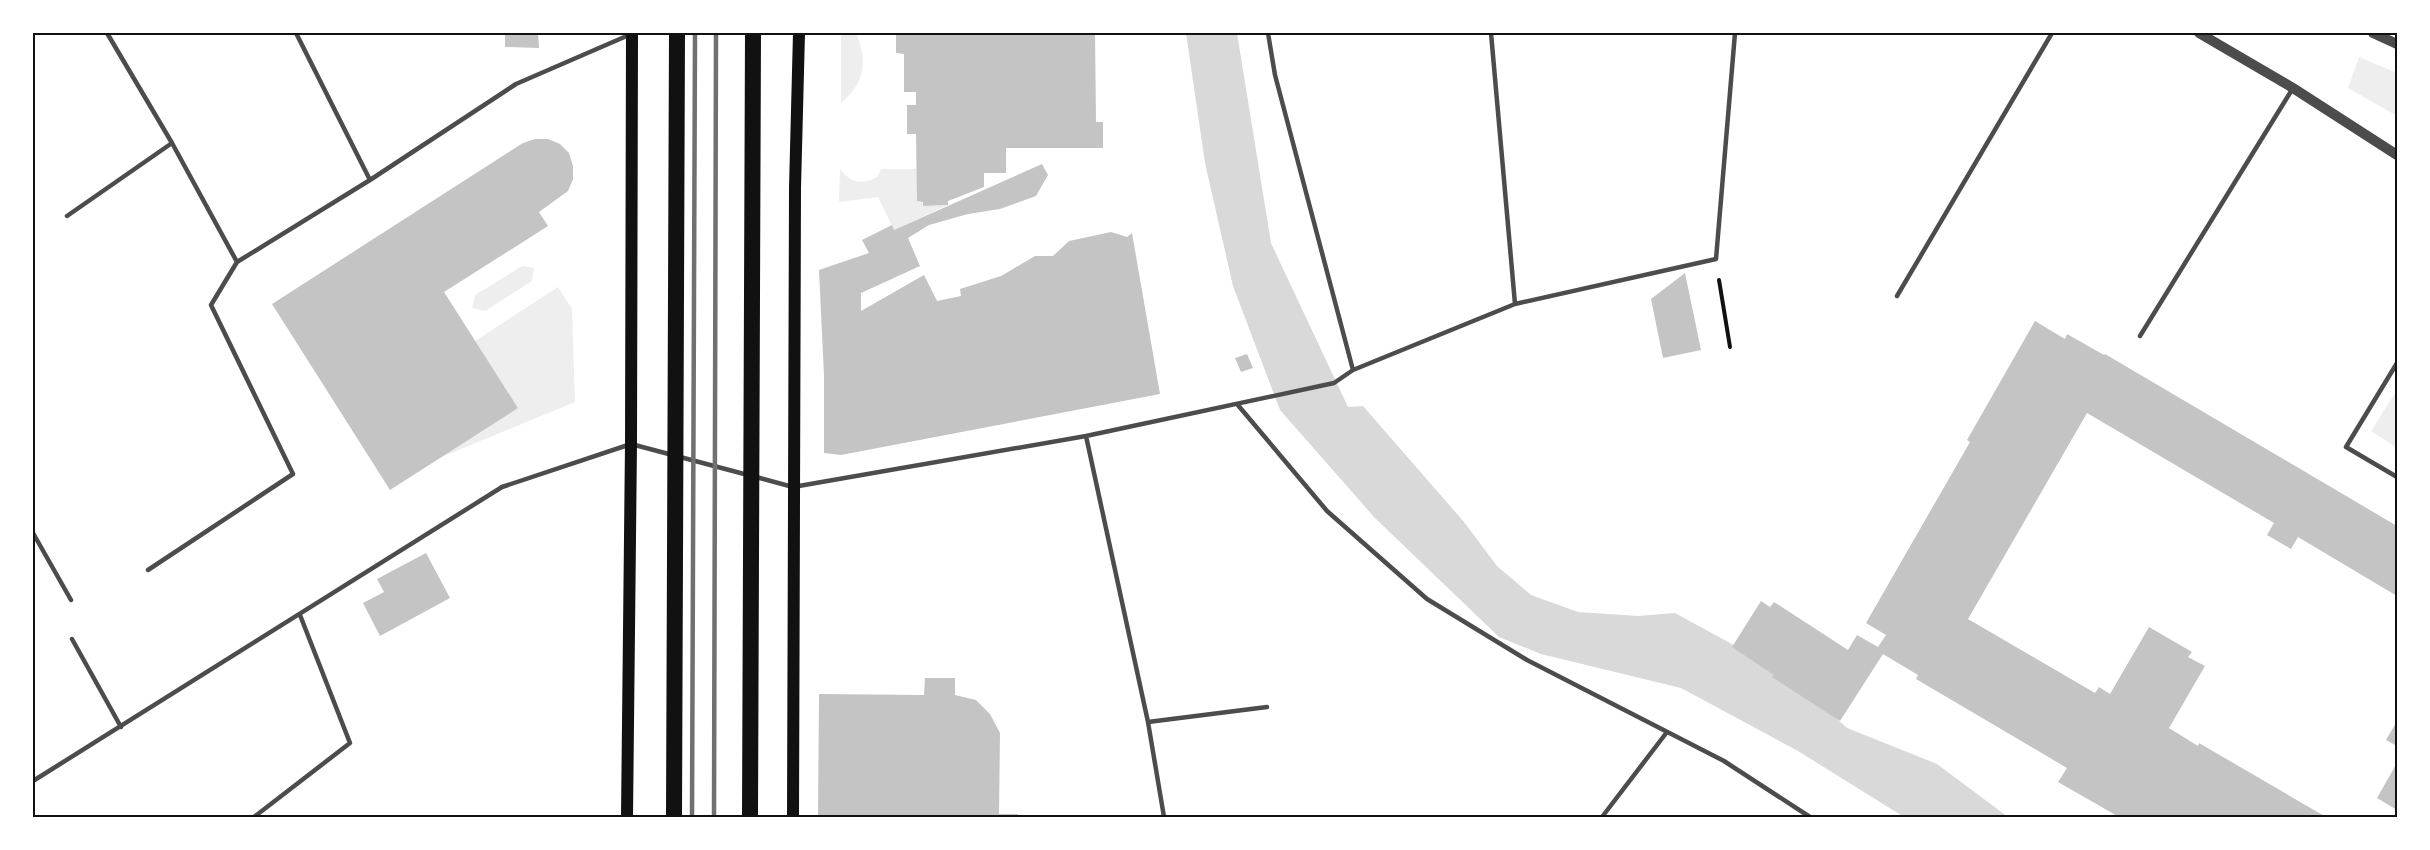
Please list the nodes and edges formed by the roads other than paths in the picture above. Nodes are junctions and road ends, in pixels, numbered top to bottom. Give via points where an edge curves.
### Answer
1 (107, 33) edge
2 (297, 33) edge
3 (677, 33) edge
4 (753, 33) edge
5 (799, 33) edge
6 (1268, 33) edge
7 (1491, 33) edge
8 (1735, 33) edge
9 (2052, 33) edge
10 (2199, 33) edge
11 (2373, 33) edge
12 (632, 34) edge
13 (2397, 44) edge
14 (2293, 88) junction
15 (172, 143) junction
16 (2397, 155) edge
17 (370, 180) junction
18 (67, 216) dead end
19 (237, 262) junction
20 (1897, 296) dead end
21 (1515, 304) junction
22 (2140, 336) dead end
23 (2397, 363) edge
24 (1353, 370) junction
25 (1237, 404) junction
26 (1086, 436) junction
27 (631, 444) junction
28 (2397, 477) edge
29 (793, 487) junction
30 (33, 533) edge
31 (148, 570) dead end
32 (70, 600) dead end
33 (300, 615) junction
34 (72, 639) dead end
35 (1267, 707) dead end
36 (1148, 722) junction
37 (121, 727) junction
38 (1667, 732) junction
39 (33, 781) edge
40 (254, 817) edge
41 (627, 817) edge
42 (674, 817) edge
43 (750, 817) edge
44 (793, 817) edge
45 (1164, 817) edge
46 (1602, 817) edge
47 (1810, 817) edge

1 - 15 lane
2 - 17 lane
3 - 42 highway
4 - 43 highway
5 - 29 main road
6 - 24 lane via 1275,75
7 - 21 lane
8 - 21 lane via 1716,259
9 - 20 lane
10 - 14 street
11 - 13 street
12 - 17 lane via 516,84
12 - 27 main road
14 - 16 street
14 - 22 lane
15 - 18 lane
15 - 19 lane
17 - 19 lane
19 - 31 lane via 211,305 293,474
21 - 24 lane
23 - 28 lane via 2346,447
24 - 25 lane via 1334,383
25 - 26 lane
25 - 38 lane via 1327,511 1427,599 1527,660
26 - 29 lane
26 - 36 lane
27 - 29 lane
27 - 33 lane via 502,487
27 - 41 main road
29 - 44 main road
30 - 32 lane
33 - 37 lane
33 - 40 lane via 350,743
34 - 37 lane
35 - 36 lane
36 - 45 lane
37 - 39 lane
38 - 46 lane
38 - 47 lane via 1724,761

